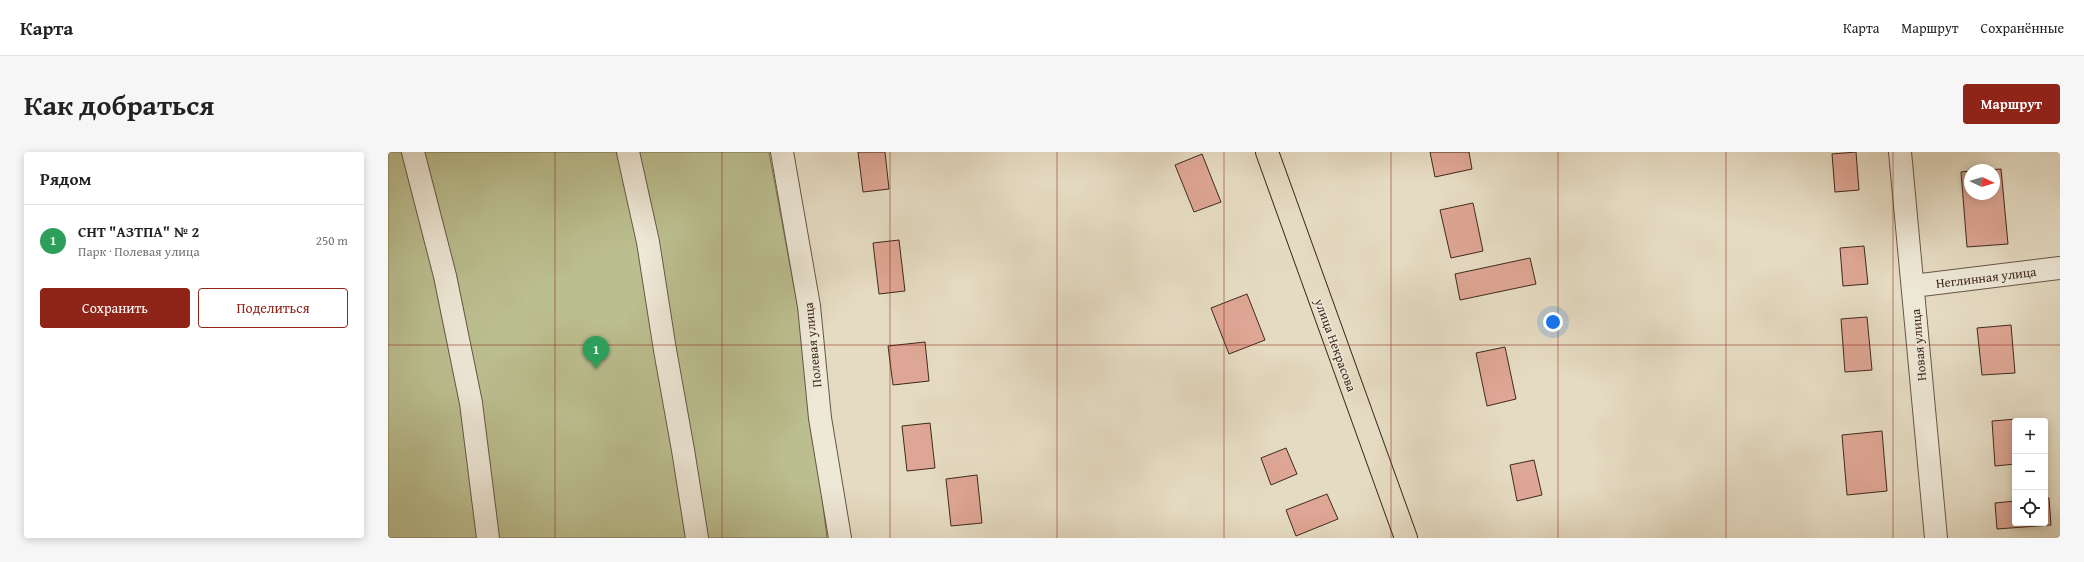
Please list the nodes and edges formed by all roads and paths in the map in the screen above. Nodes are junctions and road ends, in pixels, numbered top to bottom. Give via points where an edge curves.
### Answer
1 (414, 152) edge
2 (628, 152) edge
3 (782, 152) edge
4 (1267, 152) edge
5 (1900, 152) edge
6 (2060, 268) edge
7 (1913, 286) junction
8 (488, 538) edge
9 (697, 538) edge
10 (840, 538) edge
11 (1406, 538) edge
12 (1936, 538) edge

1 - 8 street via 445,276 471,403
2 - 9 street via 648,242
3 - 10 street, Полевая улица via 809,306 820,418
4 - 11 main road, улица Некрасова
5 - 7 street, Новая улица
6 - 7 street, Неглинная улица
7 - 12 street, Новая улица

